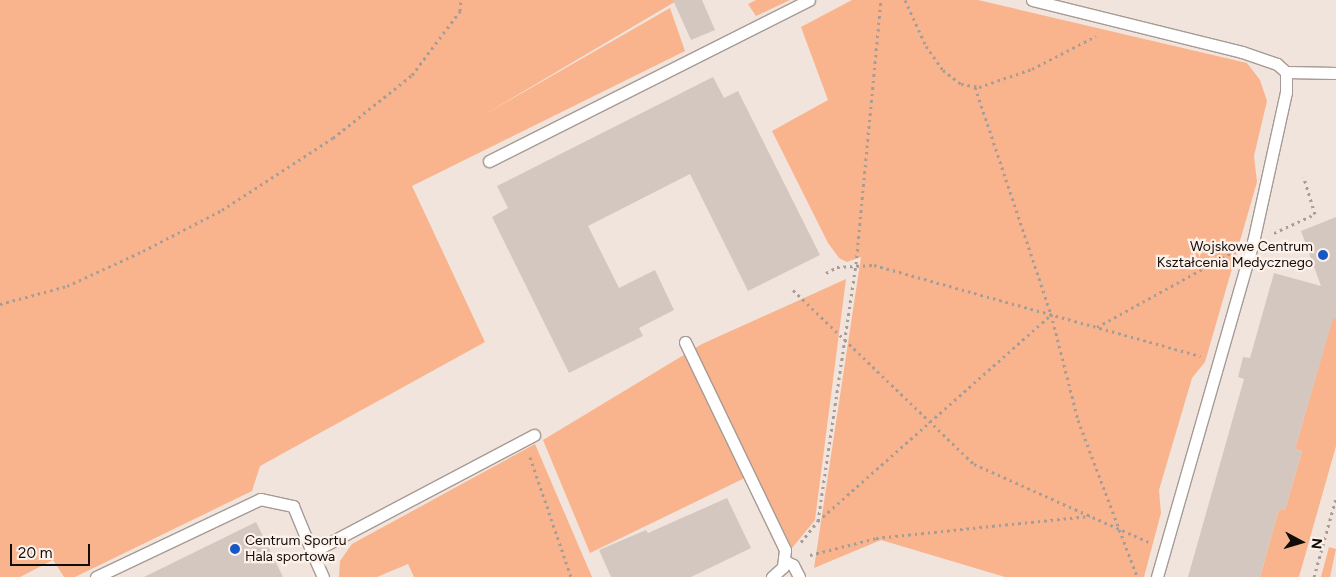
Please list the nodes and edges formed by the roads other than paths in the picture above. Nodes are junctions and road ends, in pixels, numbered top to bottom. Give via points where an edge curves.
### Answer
1 (809, 0) edge
2 (1032, 0) edge
3 (1286, 72) junction
4 (1336, 73) edge
5 (489, 161) dead end
6 (684, 342) dead end
7 (529, 438) road end
8 (312, 552) junction
9 (785, 561) junction
10 (96, 577) edge
11 (324, 577) edge
12 (772, 577) edge
13 (799, 577) edge
14 (1157, 577) edge

1 - 5 lane
2 - 3 lane via 1242,52 1277,64
3 - 4 lane
3 - 14 lane via 1286,92 1253,242
6 - 9 lane via 784,550
7 - 8 lane
8 - 10 lane via 292,506 260,499
8 - 11 lane
9 - 12 lane
9 - 13 lane via 793,565

